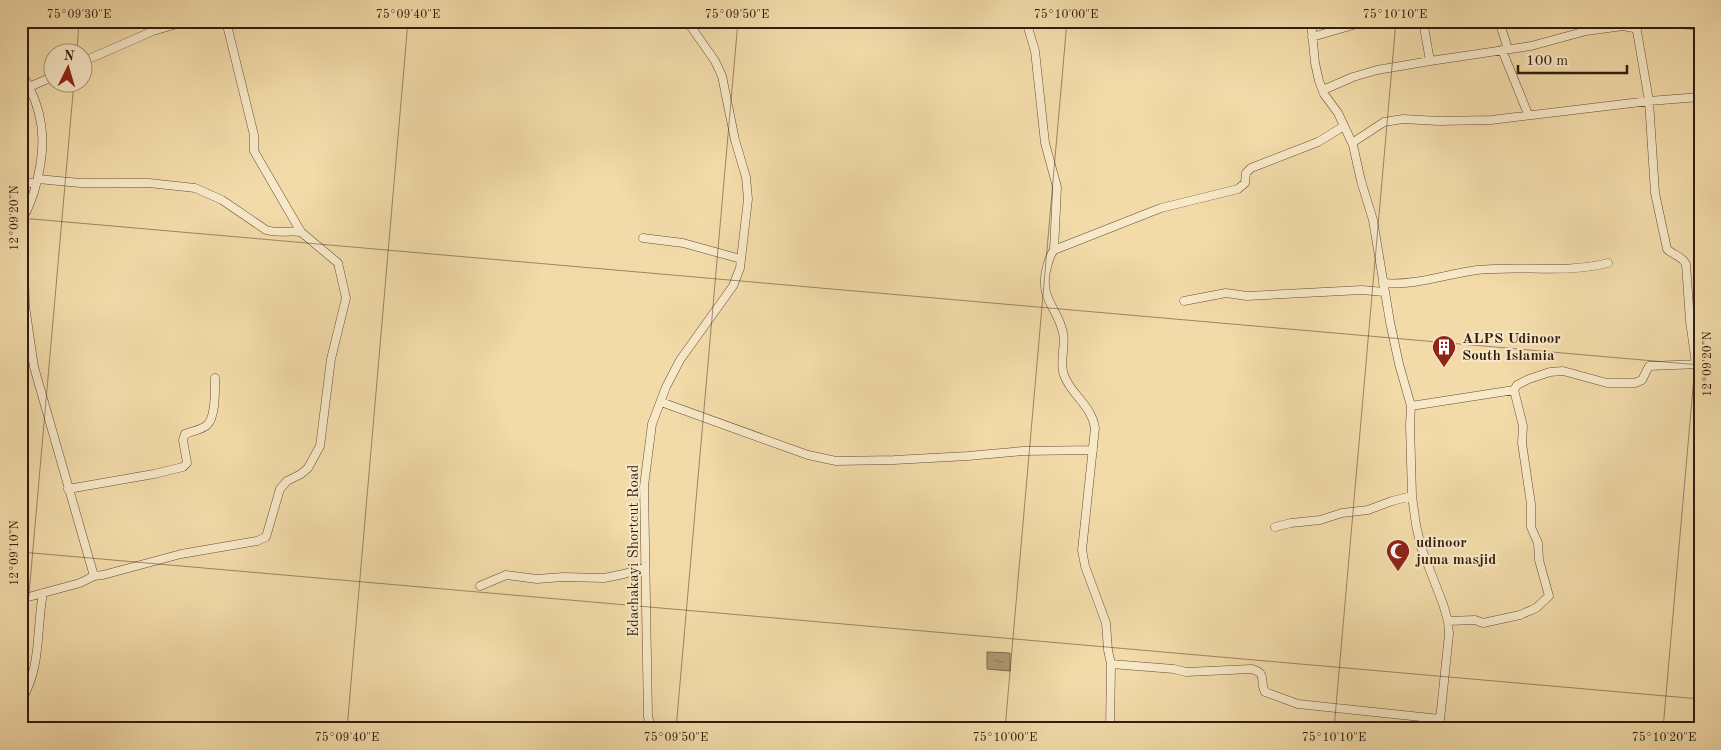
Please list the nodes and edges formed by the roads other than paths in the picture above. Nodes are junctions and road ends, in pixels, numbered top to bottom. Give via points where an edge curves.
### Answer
1 (187, 21) edge
2 (226, 21) edge
3 (686, 21) edge
4 (1026, 21) edge
5 (1311, 21) edge
6 (1367, 21) edge
7 (1424, 21) edge
8 (1499, 21) edge
9 (1583, 21) edge
10 (1646, 21) edge
11 (1630, 26) junction
12 (1586, 30) junction
13 (1312, 37) junction
14 (1505, 50) junction
15 (92, 58) edge
16 (1430, 61) junction
17 (21, 71) edge
18 (42, 81) edge
19 (29, 87) junction
20 (1323, 90) junction
21 (1700, 97) edge
22 (1649, 101) junction
23 (1528, 114) junction
24 (1344, 126) junction
25 (1352, 142) junction
26 (37, 181) junction
27 (21, 183) edge
28 (22, 220) edge
29 (301, 232) junction
30 (643, 238) dead end
31 (1054, 250) junction
32 (741, 259) junction
33 (1608, 263) dead end
34 (1383, 283) junction
35 (1384, 292) junction
36 (1184, 301) dead end
37 (1698, 364) edge
38 (215, 378) dead end
39 (1514, 390) junction
40 (661, 402) junction
41 (1411, 406) junction
42 (1093, 450) junction
43 (68, 489) junction
44 (1412, 496) junction
45 (1275, 527) dead end
46 (645, 567) junction
47 (94, 576) junction
48 (480, 586) dead end
49 (43, 593) junction
50 (21, 599) edge
51 (1448, 621) junction
52 (1111, 664) junction
53 (21, 701) edge
54 (1440, 719) junction
55 (652, 729) edge
56 (1110, 729) edge
57 (1439, 729) edge

1 - 15 street via 153,31
2 - 29 street via 254,136 254,151
3 - 32 street, Edachakayi Shortcut Road via 722,76 746,177 748,198
4 - 31 street via 1035,51 1045,143 1057,187
5 - 13 street
6 - 13 street
7 - 16 street
8 - 14 street
9 - 12 street
10 - 11 street
11 - 12 street
11 - 22 street via 1637,31
12 - 14 street
13 - 20 street
14 - 16 street
14 - 23 street
16 - 20 street via 1377,70
17 - 19 street
18 - 19 street
19 - 26 street via 42,123 41,169
20 - 24 street
21 - 22 street
22 - 23 street
22 - 37 street via 1655,193 1667,249 1686,264 1690,321
23 - 25 street via 1491,120 1403,118 1384,122
24 - 25 street
24 - 31 street via 1318,142 1251,168 1246,173 1245,183 1238,189 1161,208
25 - 34 street via 1373,220
26 - 27 street
26 - 28 street
26 - 29 street via 149,183 195,188 222,200 273,233
28 - 43 street via 24,306 34,367
29 - 47 street via 338,263 346,298 332,359 320,446 308,468 280,489 266,537
30 - 32 street via 683,243
31 - 42 street via 1044,286 1064,334 1064,376 1093,418
32 - 40 street, Edachakayi Shortcut Road via 733,286 680,360
33 - 34 street via 1557,270 1478,270 1408,284
34 - 35 street
35 - 36 street via 1362,290 1247,296 1226,293
35 - 41 street
37 - 39 street via 1649,366 1642,380 1635,383 1608,383 1563,371 1550,372 1517,385
38 - 43 street via 212,417 201,429 185,434 183,440 187,463 154,474
39 - 41 street
39 - 51 street via 1523,426 1531,527 1538,543 1549,596 1536,608 1520,615 1483,622
40 - 42 street via 836,461 968,456 1023,450
40 - 46 street, Edachakayi Shortcut Road via 652,424 644,486
41 - 44 street
42 - 52 street via 1082,550 1106,623
43 - 47 street
44 - 45 street via 1368,510
44 - 51 street via 1421,547
46 - 48 street via 604,578 538,579 506,575
46 - 55 street, Edachakayi Shortcut Road via 648,717
47 - 49 street
49 - 50 street
49 - 53 street via 38,653
51 - 54 street via 1448,654
52 - 54 street via 1186,672 1251,669 1260,672 1265,692 1298,704
52 - 56 street
54 - 57 street

